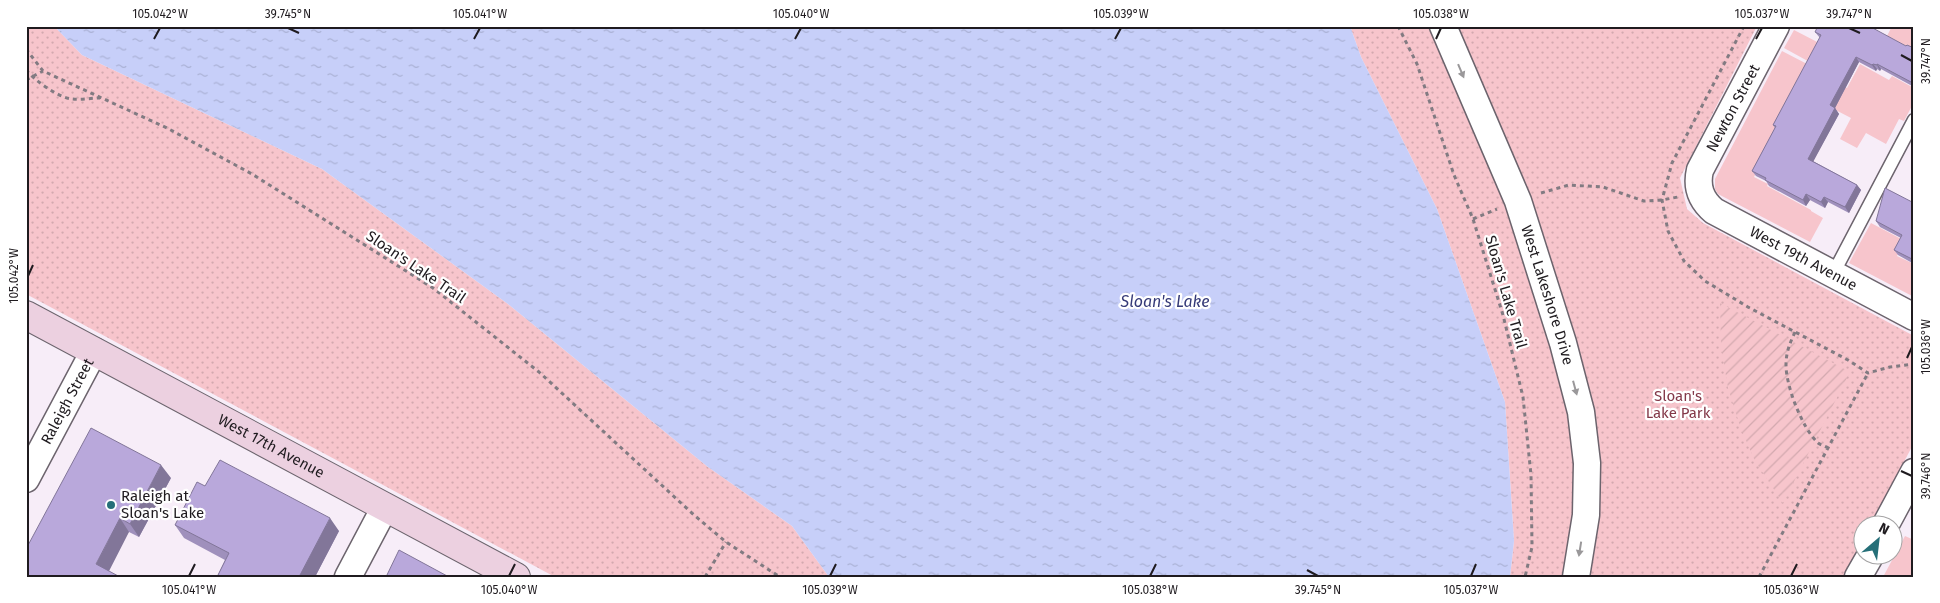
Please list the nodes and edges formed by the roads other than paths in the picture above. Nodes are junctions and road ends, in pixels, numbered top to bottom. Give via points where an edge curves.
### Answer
1 (1443, 26) edge
2 (1776, 26) edge
3 (1914, 120) edge
4 (1700, 191) joint
5 (1833, 274) junction
6 (26, 315) edge
7 (1914, 317) edge
8 (94, 351) junction
9 (1914, 472) edge
10 (26, 479) edge
11 (385, 507) junction
12 (1890, 516) edge
13 (1864, 566) edge
14 (348, 577) edge
15 (516, 577) edge
16 (1576, 577) edge
17 (1858, 577) edge

1 -> 16 street, West Lakeshore Drive via 1518,201 1581,412 1587,463 1586,515
2 - 4 street, Newton Street via 1700,170
3 - 5 lane
4 - 5 street, West 19th Avenue via 1714,211
5 - 7 street, West 19th Avenue
6 - 8 street, West 17th Avenue
8 - 10 street, Raleigh Street
8 - 11 street, West 17th Avenue
9 - 12 street
11 - 14 street
11 - 15 street, West 17th Avenue
13 - 17 street

